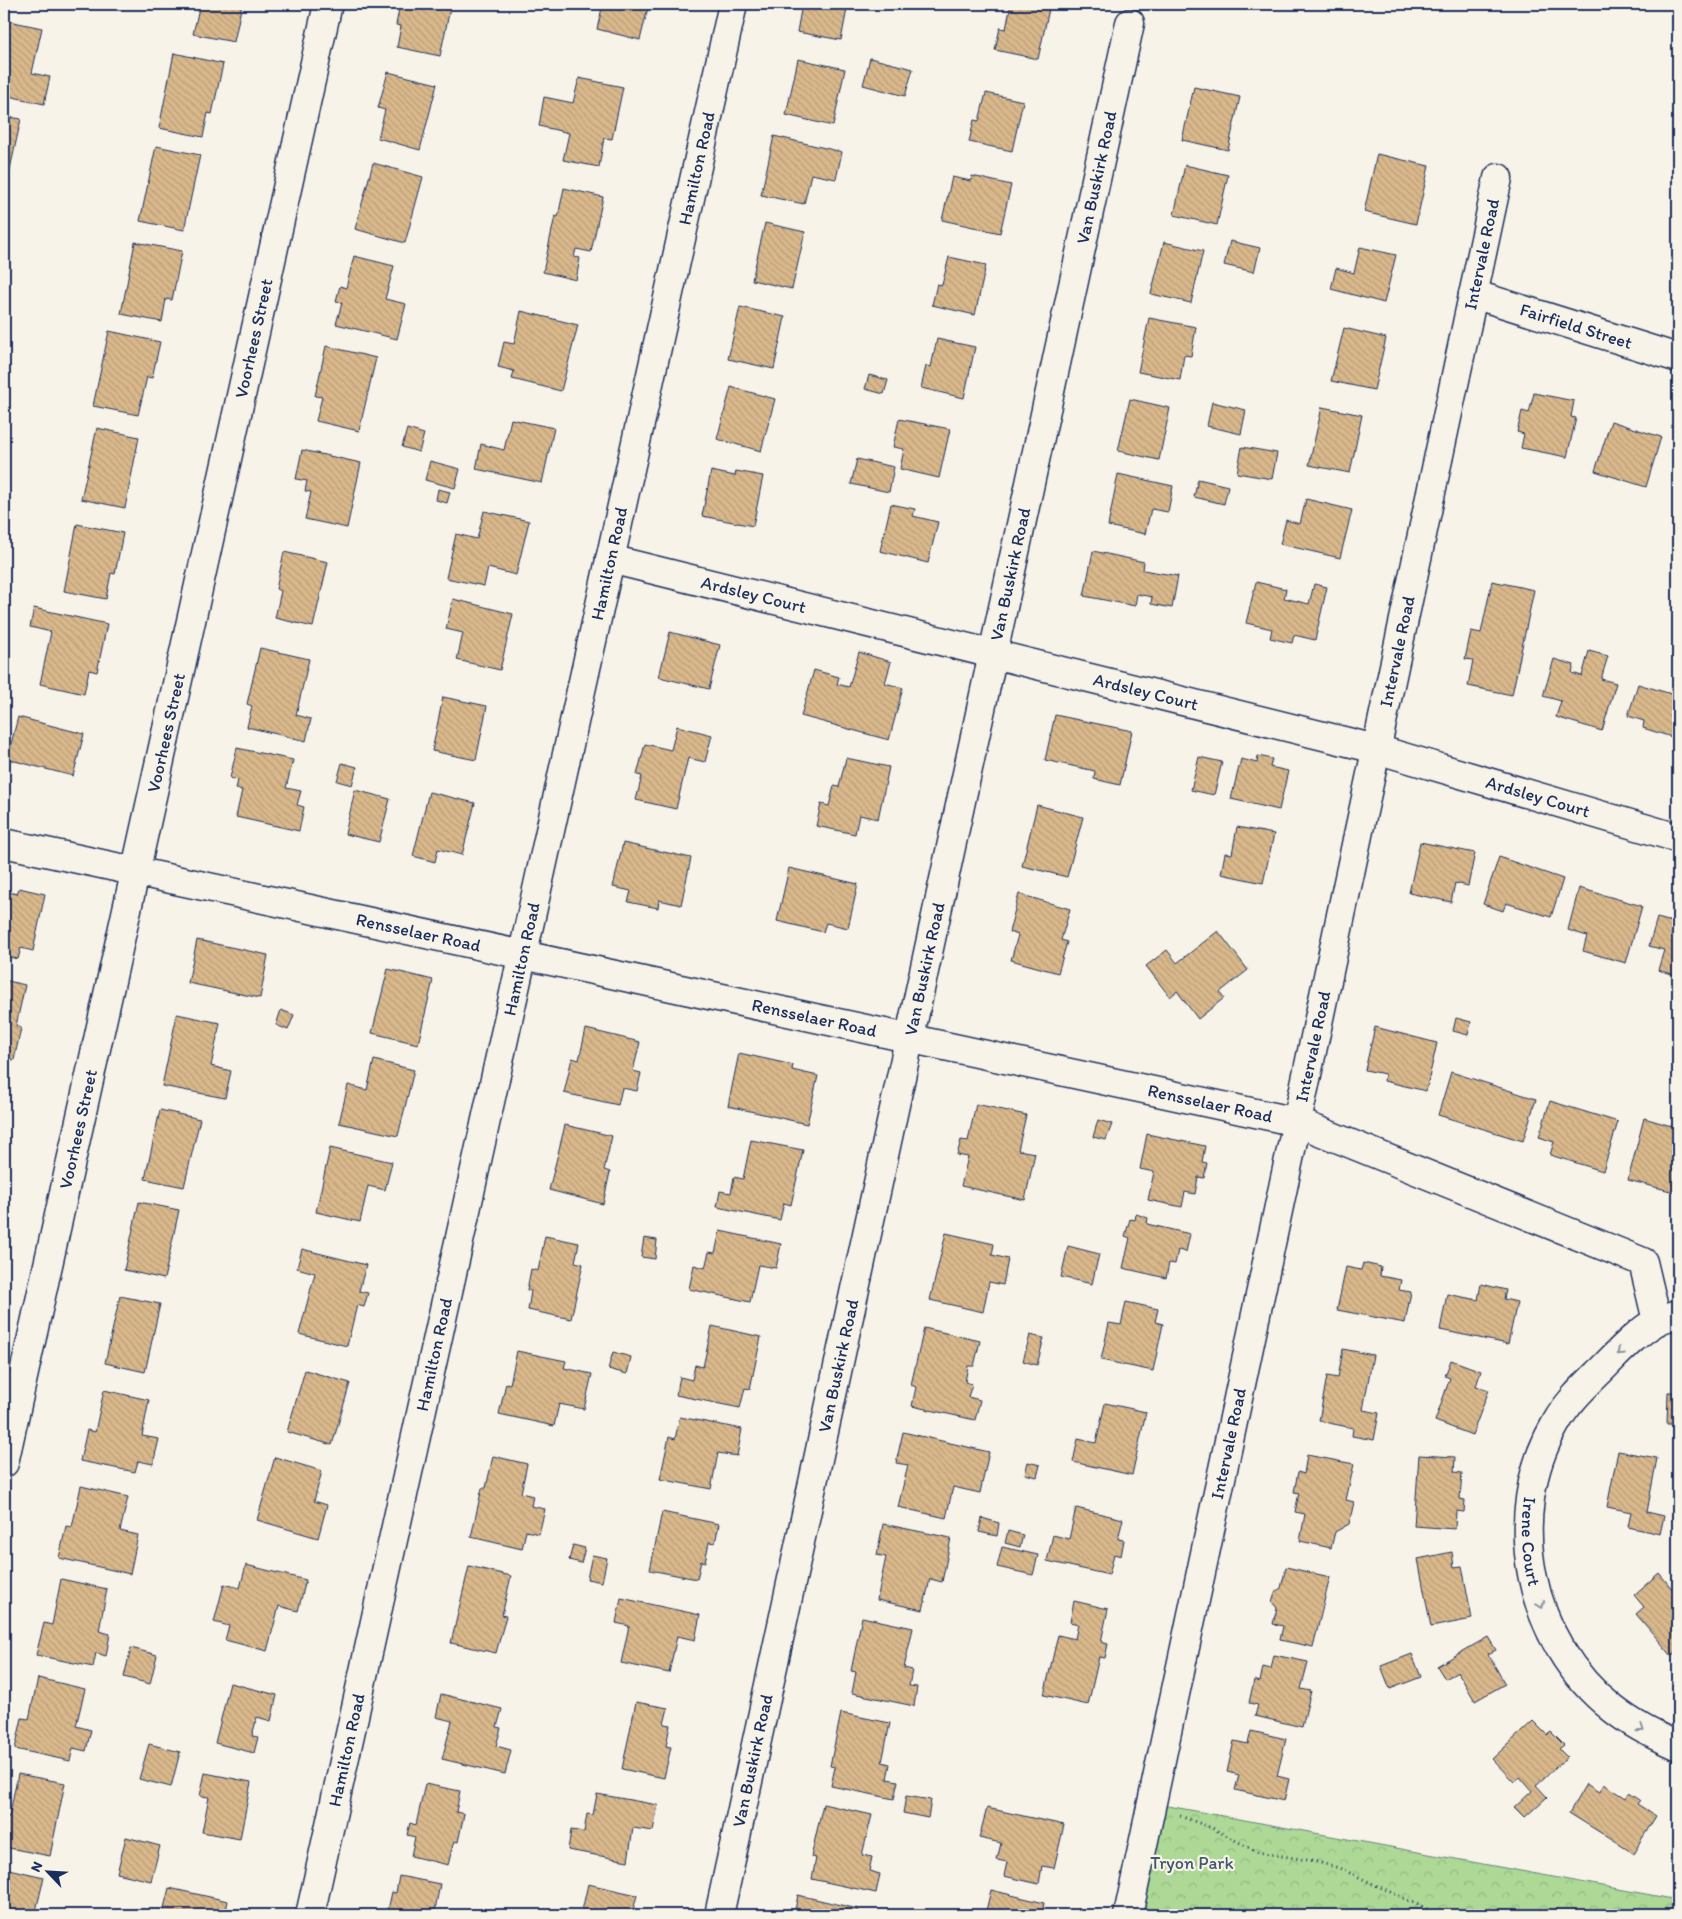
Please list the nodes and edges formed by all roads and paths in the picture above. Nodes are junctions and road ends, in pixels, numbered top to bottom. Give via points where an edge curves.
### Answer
1 (328, 4) edge
2 (733, 4) edge
3 (1130, 23) dead end
4 (1498, 178) dead end
5 (1473, 294) junction
6 (1678, 358) edge
7 (610, 559) junction
8 (993, 654) junction
9 (1376, 749) junction
10 (1678, 838) edge
11 (4, 843) edge
12 (135, 873) junction
13 (522, 956) junction
14 (909, 1039) junction
15 (1297, 1122) junction
16 (1668, 1317) edge
17 (4, 1463) edge
18 (1678, 1746) edge
19 (1151, 1807) junction
20 (310, 1915) edge
21 (719, 1915) edge
22 (1128, 1915) edge
23 (1440, 1915) edge

1 - 12 street, Voorhees Street
2 - 7 street, Hamilton Road
3 - 8 street, Van Buskirk Road
4 - 5 street, Intervale Road
5 - 6 street, Fairfield Street
5 - 9 street, Intervale Road
7 - 8 street, Ardsley Court
7 - 13 street, Hamilton Road
8 - 9 street, Ardsley Court
8 - 14 street, Van Buskirk Road
9 - 10 street, Ardsley Court
9 - 15 street, Intervale Road
11 - 12 street, Rensselaer Road
12 - 13 street, Rensselaer Road
12 - 17 street, Voorhees Street
13 - 14 street, Rensselaer Road
13 - 20 street, Hamilton Road
14 - 15 street, Rensselaer Road
14 - 21 street, Van Buskirk Road
15 - 16 street, Rensselaer Road via 1643,1262
15 - 19 street, Intervale Road
16 -> 18 street, Irene Court via 1624,1348 1580,1390 1556,1422 1538,1462 1528,1501 1527,1541 1533,1585 1551,1631 1577,1673 1612,1709 1649,1734
19 - 22 street, Intervale Road
19 - 23 path via 1212,1828 1257,1852 1339,1868

